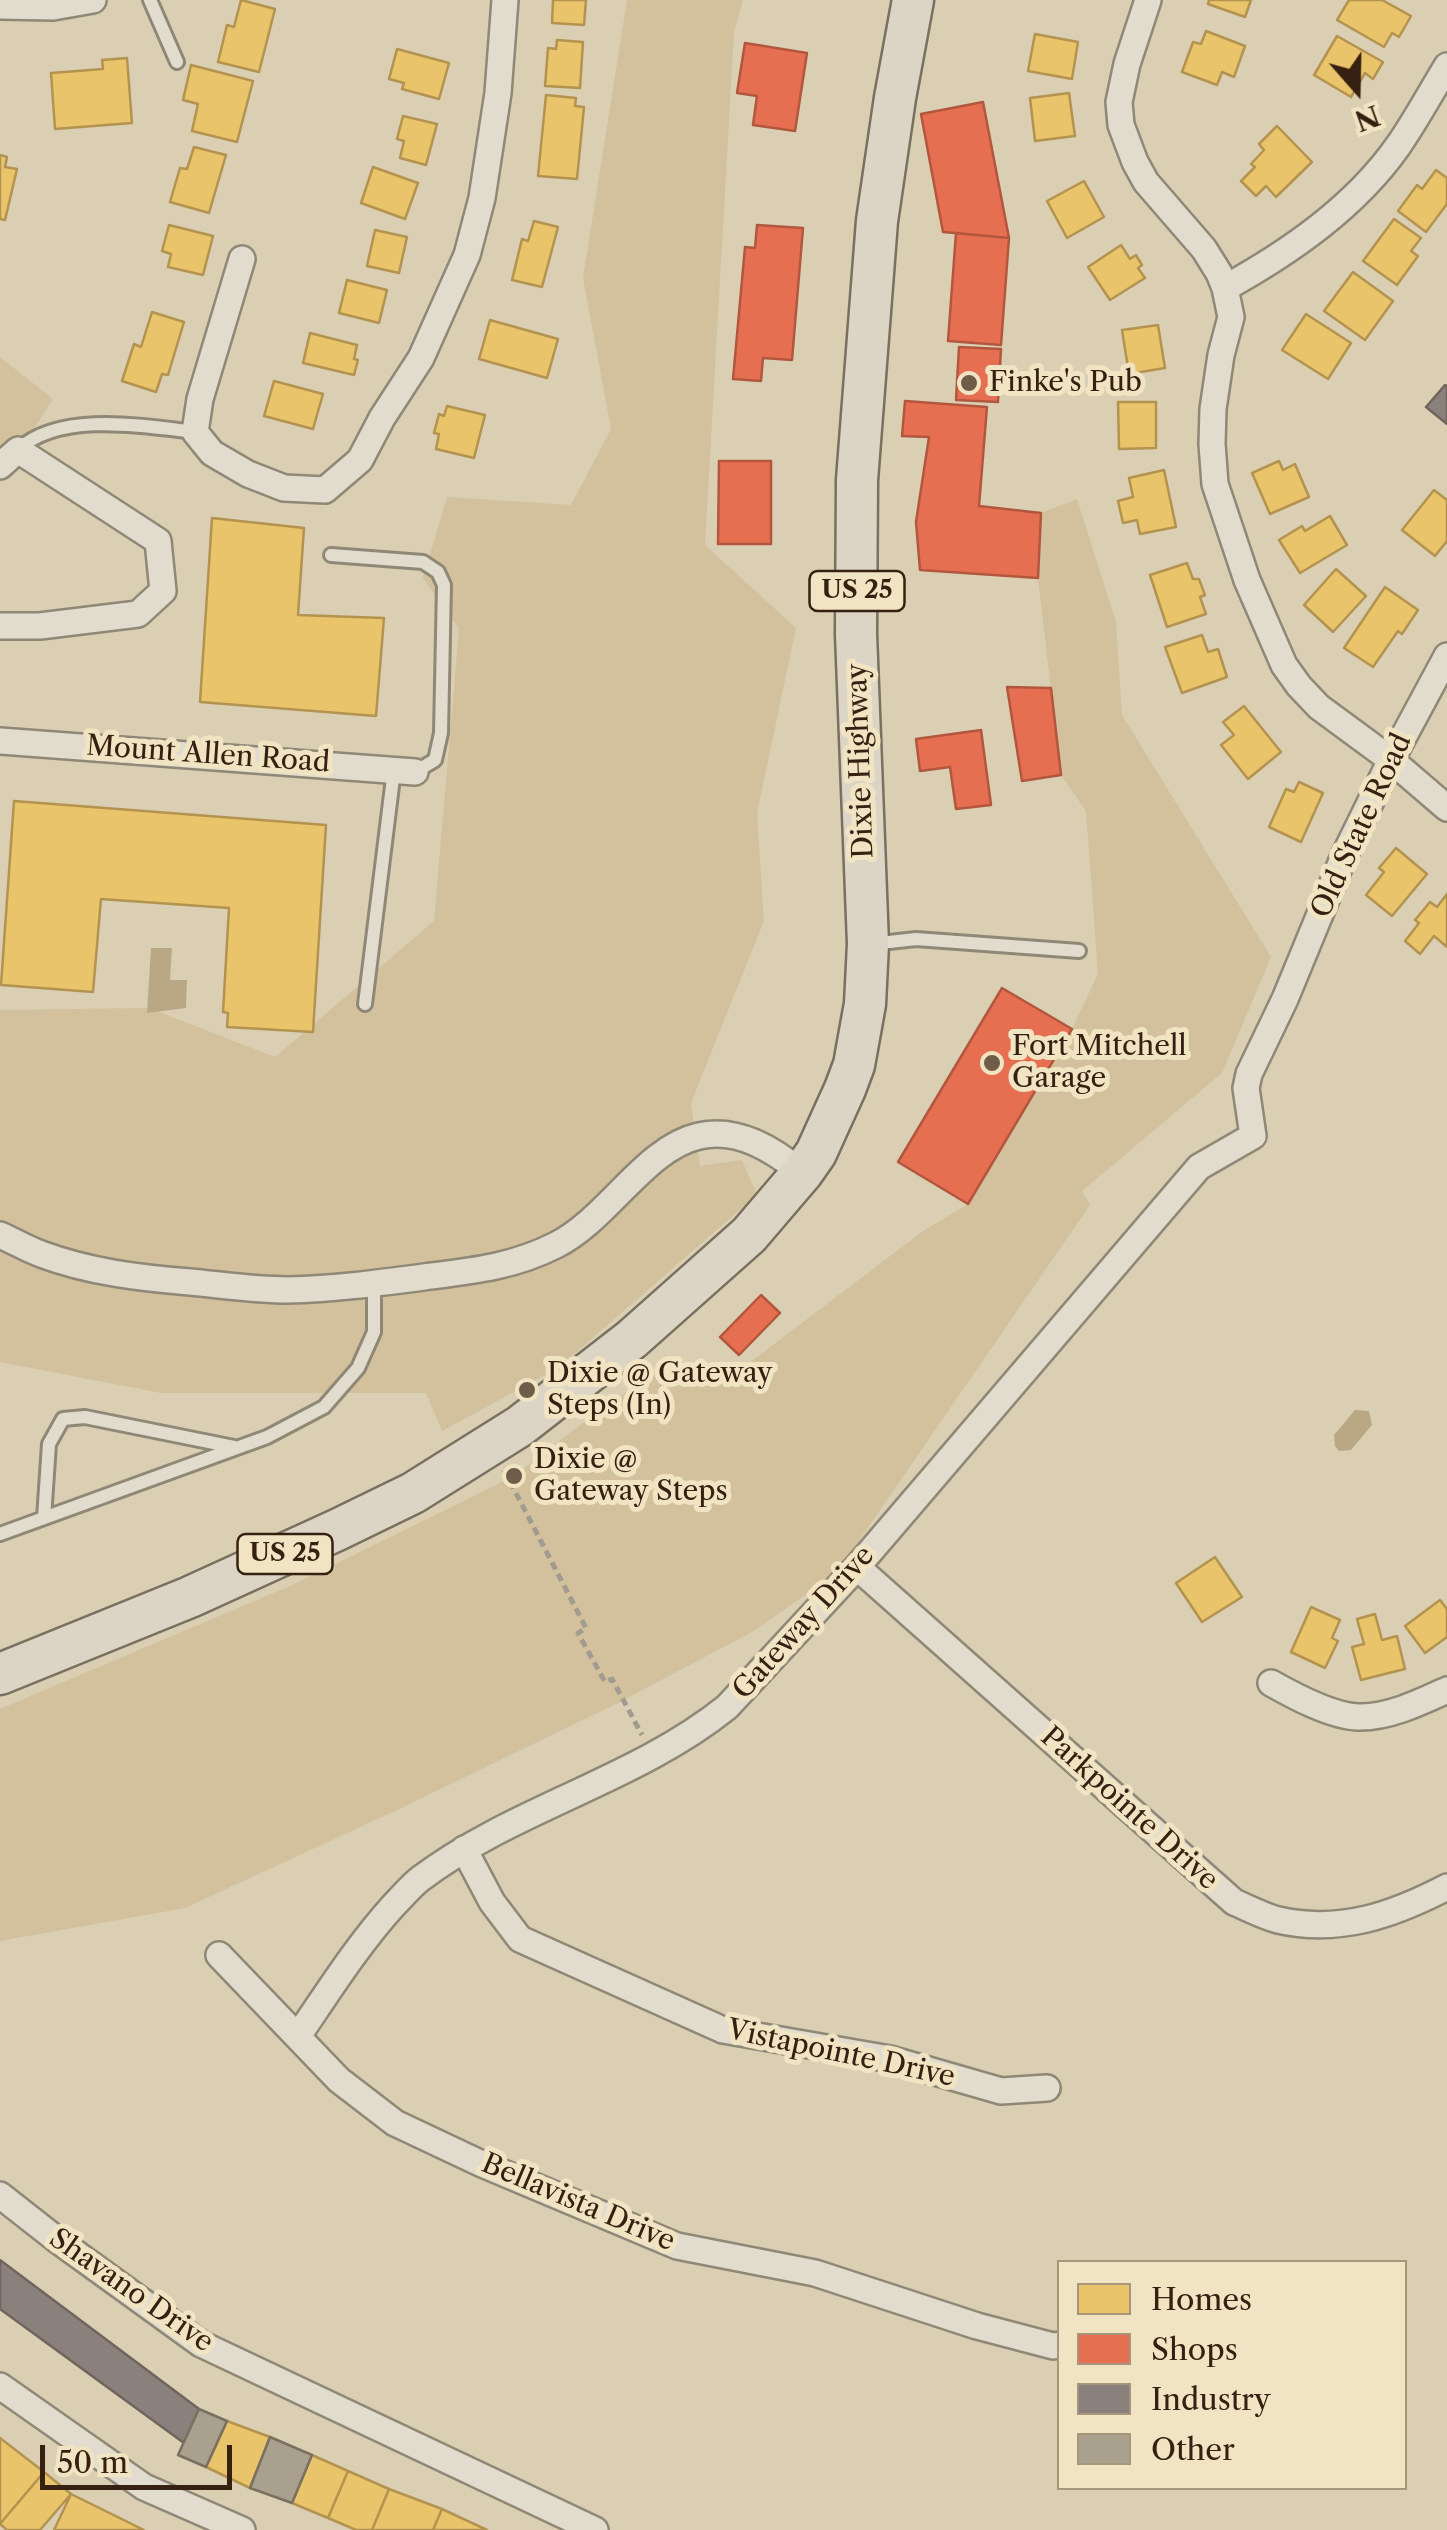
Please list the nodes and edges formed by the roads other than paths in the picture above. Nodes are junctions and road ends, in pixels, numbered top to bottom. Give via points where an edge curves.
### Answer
1 (92, 0) edge
2 (150, 0) edge
3 (505, 0) edge
4 (913, 0) edge
5 (1148, 0) edge
6 (0, 6) edge
7 (176, 62) dead end
8 (1447, 66) edge
9 (242, 259) dead end
10 (1225, 288) junction
11 (195, 432) junction
12 (9, 458) edge
13 (331, 555) dead end
14 (0, 626) edge
15 (1447, 656) edge
16 (0, 741) edge
17 (1391, 760) junction
18 (405, 771) junction
19 (1447, 808) edge
20 (868, 944) junction
21 (1079, 951) dead end
22 (365, 1004) dead end
23 (1253, 1136) joint
24 (802, 1173) junction
25 (0, 1235) edge
26 (374, 1283) junction
27 (238, 1448) junction
28 (44, 1518) junction
29 (0, 1534) edge
30 (857, 1567) junction
31 (0, 1674) edge
32 (1271, 1683) dead end
33 (1447, 1690) edge
34 (464, 1848) junction
35 (1447, 1887) edge
36 (220, 1955) dead end
37 (298, 2036) junction
38 (1047, 2088) dead end
39 (0, 2194) edge
40 (1057, 2346) edge
41 (0, 2386) edge
42 (242, 2530) edge
43 (595, 2530) edge

1 - 6 street via 54,8
2 - 7 lane
3 - 11 street via 482,198 466,255 421,358 360,460 325,490 284,488 212,453
4 - 20 main road, Dixie Highway / US 25 via 878,220 858,480 856,634
5 - 10 street via 1119,102 1122,125 1146,182 1204,249
8 - 10 street via 1375,175 1328,221
9 - 11 street
10 - 17 street via 1231,317 1213,409 1214,484 1247,580 1299,686
11 - 12 lane via 66,426 25,443
12 - 14 street via 158,541 163,591 138,614
13 - 18 lane via 423,562 444,586 441,733 435,760
15 - 17 street, Old State Road
16 - 18 street, Mount Allen Road
17 - 19 street
17 - 23 street, Old State Road via 1249,1074
18 - 22 lane
20 - 21 lane via 916,939
20 - 24 main road, Dixie Highway / US 25 via 854,1064
23 - 30 street, Gateway Drive via 1199,1168
24 - 26 street via 774,1150 733,1136 695,1136 671,1146 558,1244 502,1266
24 - 31 main road, Dixie Highway / US 25 via 749,1235 632,1339 553,1401 413,1493 190,1597
25 - 26 street via 86,1267 148,1279 284,1290
26 - 27 lane via 374,1332 358,1368 324,1407
27 - 28 lane
27 - 28 lane via 85,1417 63,1419 49,1444
28 - 29 lane
30 - 34 street, Gateway Drive via 704,1726
30 - 35 street, Parkpointe Drive via 1234,1902 1310,1925 1377,1918
32 - 33 street via 1355,1717
34 - 37 street, Gateway Drive via 416,1882 384,1917
34 - 38 street, Vistapointe Drive via 520,1939 723,2030 890,2059 1001,2091
36 - 37 street, Bellavista Drive
37 - 40 street, Bellavista Drive via 339,2080 395,2123 616,2222 677,2246 814,2272
39 - 43 street, Shavano Drive via 201,2344
41 - 42 street via 144,2488

